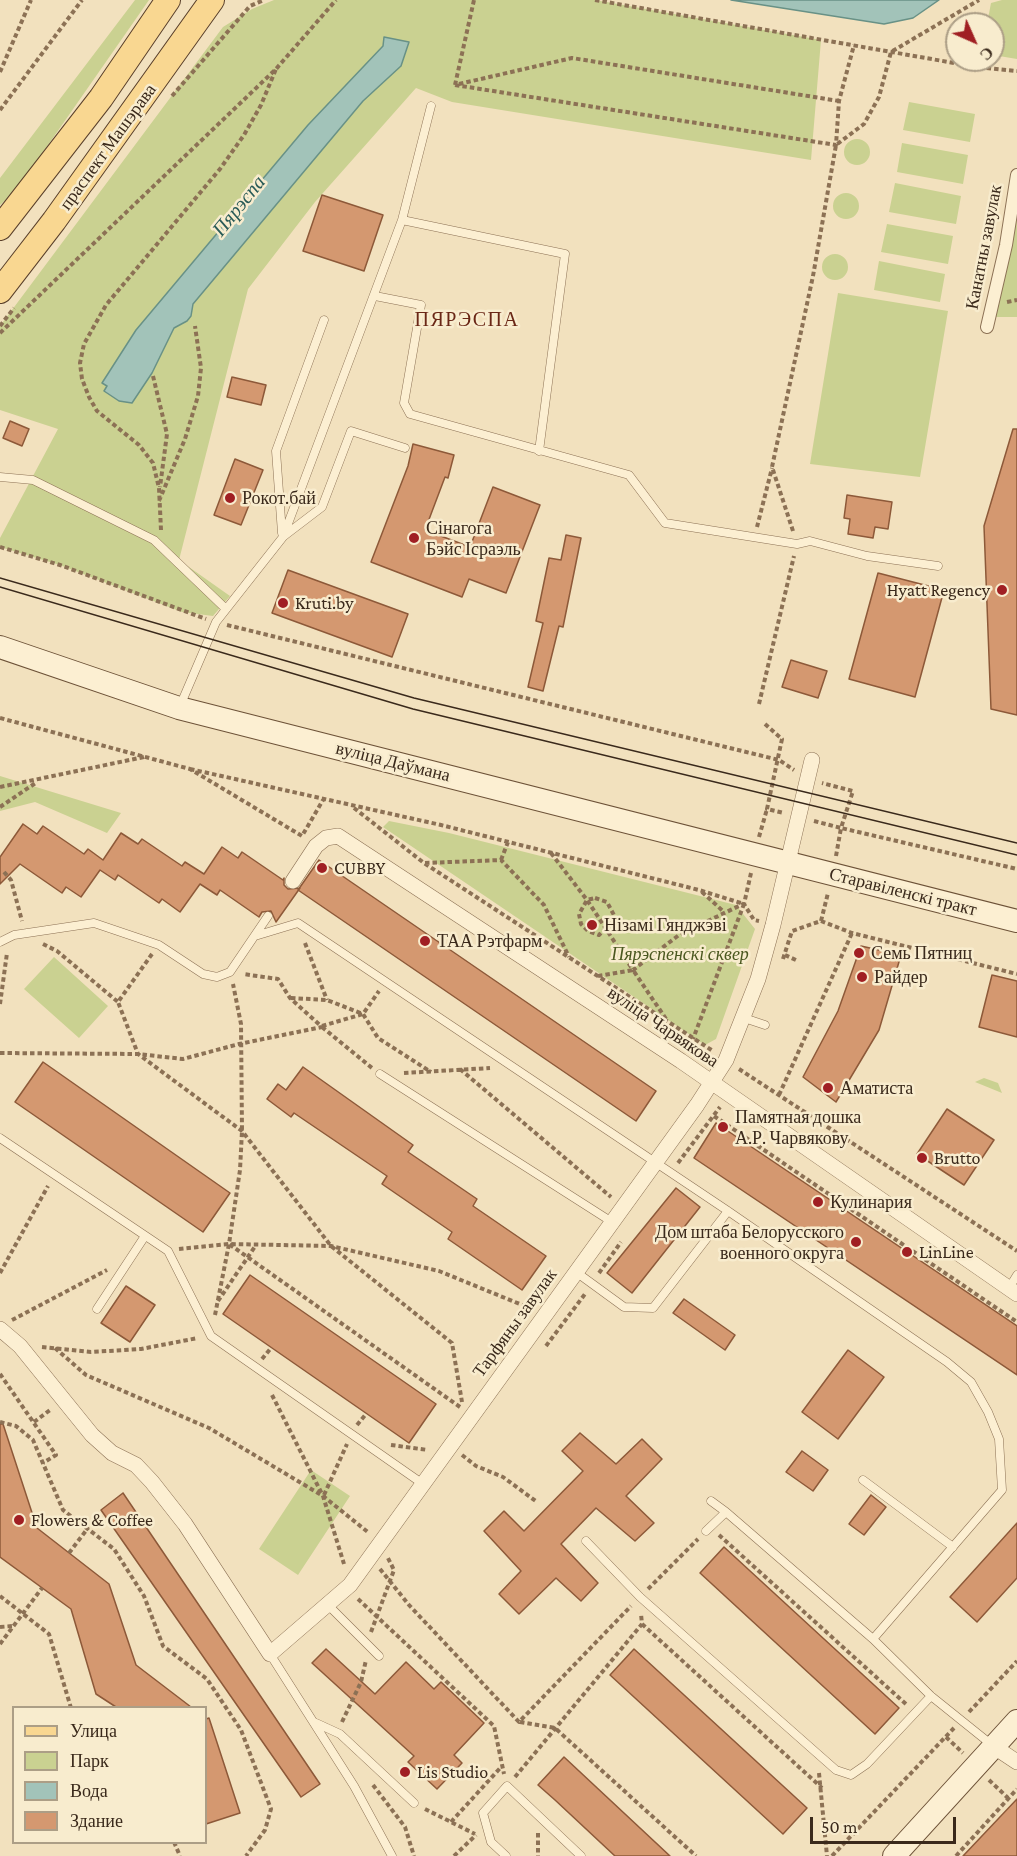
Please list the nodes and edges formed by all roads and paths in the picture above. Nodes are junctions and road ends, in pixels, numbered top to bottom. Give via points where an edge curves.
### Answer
1 (31, 0) edge
2 (82, 0) edge
3 (168, 0) edge
4 (212, 0) edge
5 (264, 0) edge
6 (336, 0) edge
7 (474, 0) edge
8 (595, 0) edge
9 (979, 0) edge
10 (854, 45) junction
11 (891, 52) junction
12 (126, 64) junction
13 (276, 69) junction
14 (1017, 71) edge
15 (0, 72) edge
16 (153, 84) junction
17 (455, 85) junction
18 (839, 102) junction
19 (164, 105) dead end
20 (431, 106) dead end
21 (0, 110) edge
22 (836, 146) junction
23 (1017, 176) edge
24 (402, 220) junction
25 (0, 228) edge
26 (0, 291) edge
27 (375, 296) junction
28 (324, 320) dead end
29 (195, 326) dead end
30 (987, 327) dead end
31 (0, 333) edge
32 (153, 376) dead end
33 (405, 448) dead end
34 (539, 451) junction
35 (772, 467) junction
36 (0, 477) edge
37 (158, 504) junction
38 (283, 537) junction
39 (755, 538) junction
40 (797, 544) junction
41 (0, 546) edge
42 (167, 551) junction
43 (938, 566) dead end
44 (226, 609) junction
45 (216, 622) junction
46 (0, 647) edge
47 (759, 704) dead end
48 (179, 708) junction
49 (0, 718) edge
50 (765, 724) dead end
51 (144, 757) junction
52 (812, 760) dead end
53 (189, 769) junction
54 (39, 781) junction
55 (0, 788) edge
56 (323, 800) junction
57 (0, 807) edge
58 (354, 808) junction
59 (841, 828) dead end
60 (508, 842) junction
61 (550, 852) junction
62 (501, 860) junction
63 (789, 863) junction
64 (1017, 868) edge
65 (4, 872) dead end
66 (293, 881) dead end
67 (699, 890) junction
68 (587, 900) junction
69 (744, 904) junction
70 (724, 912) junction
71 (268, 916) dead end
72 (821, 921) dead end
73 (1017, 921) edge
74 (298, 923) junction
75 (605, 931) junction
76 (852, 933) junction
77 (25, 934) junction
78 (255, 936) junction
79 (9, 938) junction
80 (0, 942) edge
81 (159, 945) junction
82 (784, 955) dead end
83 (569, 958) dead end
84 (798, 961) dead end
85 (633, 970) junction
86 (230, 972) junction
87 (1017, 974) edge
88 (597, 976) dead end
89 (386, 982) junction
90 (290, 998) junction
91 (327, 1000) junction
92 (118, 1002) junction
93 (0, 1004) edge
94 (363, 1014) junction
95 (744, 1017) junction
96 (668, 1022) dead end
97 (765, 1025) dead end
98 (322, 1027) junction
99 (693, 1039) dead end
100 (239, 1044) junction
101 (0, 1053) edge
102 (138, 1054) junction
103 (512, 1067) junction
104 (460, 1070) junction
105 (432, 1072) junction
106 (380, 1074) junction
107 (712, 1083) junction
108 (779, 1095) dead end
109 (714, 1116) dead end
110 (242, 1131) junction
111 (0, 1138) edge
112 (655, 1162) junction
113 (54, 1174) junction
114 (624, 1206) junction
115 (728, 1211) junction
116 (612, 1222) junction
117 (145, 1236) junction
118 (229, 1244) junction
119 (257, 1245) junction
120 (331, 1246) junction
121 (248, 1257) junction
122 (576, 1272) junction
123 (0, 1274) edge
124 (1014, 1286) edge
125 (216, 1304) junction
126 (97, 1309) dead end
127 (543, 1316) junction
128 (1017, 1322) edge
129 (560, 1328) dead end
130 (0, 1329) edge
131 (211, 1336) junction
132 (20, 1346) junction
133 (55, 1348) junction
134 (271, 1348) dead end
135 (258, 1369) junction
136 (0, 1374) edge
137 (366, 1414) dead end
138 (0, 1422) edge
139 (351, 1434) junction
140 (381, 1444) dead end
141 (450, 1447) junction
142 (43, 1463) junction
143 (863, 1480) dead end
144 (423, 1484) junction
145 (324, 1496) junction
146 (711, 1501) dead end
147 (537, 1502) dead end
148 (726, 1512) junction
149 (88, 1528) junction
150 (706, 1531) dead end
151 (586, 1541) dead end
152 (381, 1543) junction
153 (953, 1546) junction
154 (69, 1553) dead end
155 (379, 1568) dead end
156 (390, 1580) junction
157 (350, 1585) junction
158 (42, 1588) dead end
159 (0, 1596) edge
160 (640, 1597) junction
161 (328, 1605) junction
162 (22, 1613) junction
163 (375, 1615) junction
164 (642, 1623) dead end
165 (0, 1626) edge
166 (13, 1626) junction
167 (873, 1639) junction
168 (0, 1644) edge
169 (368, 1645) junction
170 (270, 1654) junction
171 (379, 1656) dead end
172 (1017, 1660) edge
173 (932, 1695) junction
174 (71, 1706) edge
175 (962, 1720) junction
176 (1017, 1721) edge
177 (315, 1722) junction
178 (519, 1722) junction
179 (340, 1734) junction
180 (993, 1746) junction
181 (814, 1750) junction
182 (1017, 1762) edge
183 (502, 1766) junction
184 (373, 1784) dead end
185 (507, 1786) junction
186 (822, 1788) junction
187 (1017, 1789) edge
188 (414, 1803) joint
189 (451, 1822) junction
190 (476, 1834) junction
191 (483, 1842) dead end
192 (246, 1856) edge
193 (392, 1856) edge
194 (414, 1856) edge
195 (454, 1856) edge
196 (506, 1856) edge
197 (582, 1856) edge
198 (696, 1856) edge
199 (827, 1856) edge
200 (832, 1856) edge
201 (894, 1856) edge
202 (956, 1856) edge

1 - 15 path
2 - 21 path
3 - 12 main road, праспект Машэрава
4 - 16 main road, праспект Машэрава
5 - 19 path via 250,6
6 - 13 path
7 - 17 path
8 - 10 path
9 - 11 path
10 - 11 path
10 - 18 path
11 - 14 path
11 - 22 path via 879,97 864,124
12 - 16 main road via 136,58 148,61 154,71
12 - 25 main road, праспект Машэрава
13 - 31 path
13 - 37 path via 244,135 106,305 84,344 80,363 89,397 104,417 150,458 157,473
16 - 26 main road, праспект Машэрава
17 - 18 path via 572,58
17 - 22 path
18 - 22 path
20 - 24 lane
22 - 35 path
23 - 30 street, Канатны завулак
24 - 27 lane
24 - 34 lane via 565,254
27 - 34 lane via 421,305 404,403 410,414
27 - 38 lane
28 - 38 lane via 276,451
29 - 37 path via 201,368 198,396
32 - 37 path via 168,434
33 - 38 lane via 351,432 322,507
34 - 39 lane via 629,475 665,523
35 - 39 path
35 - 40 path
36 - 42 lane via 33,480 154,540
37 - 42 path
38 - 44 lane
39 - 40 lane
40 - 43 lane via 810,542 867,556
40 - 47 path
41 - 45 path
42 - 44 lane
44 - 45 lane
45 - 48 lane
45 - 50 path via 779,759 782,739
46 - 48 main road, вуліца Даўмана
48 - 63 main road, вуліца Даўмана
49 - 51 path
51 - 53 path
51 - 54 path
52 - 63 street, Тарфяны завулак
53 - 56 path
53 - 56 path via 302,836
54 - 55 path
54 - 57 path
56 - 58 path
58 - 60 path
58 - 62 path via 424,863
59 - 64 path
60 - 61 path
60 - 62 path
61 - 67 path
61 - 68 path
62 - 83 path via 544,905
63 - 73 main road, Старавіленскі тракт
63 - 95 street, Тарфяны завулак
65 - 77 path via 12,880
66 - 107 street, вуліца Чарвякова via 316,846 326,838 338,836
67 - 69 path
67 - 70 path
68 - 75 path
68 - 75 path via 579,914 581,924 594,935
68 - 75 path via 607,902 616,919
69 - 70 path
69 - 99 path
70 - 85 path via 679,935
71 - 78 lane
72 - 76 path
74 - 78 lane
74 - 89 lane
74 - 91 path
75 - 85 path
76 - 87 path
76 - 108 path
77 - 79 lane
77 - 81 lane via 94,923
77 - 92 path via 57,951
78 - 86 lane
79 - 80 lane
79 - 93 path
81 - 86 lane via 203,974 217,977
81 - 92 path
82 - 84 path
85 - 88 path
85 - 96 path
86 - 90 path via 278,979
86 - 100 path via 241,1024
89 - 94 path
89 - 103 lane
90 - 91 path
90 - 98 path
91 - 94 path
92 - 102 path
94 - 98 path
94 - 105 path via 378,1038
95 - 97 lane
95 - 107 street, Тарфяны завулак
98 - 100 path
98 - 106 path
100 - 102 path via 183,1059
100 - 110 path
101 - 102 path
102 - 110 path
103 - 104 path
103 - 112 lane
104 - 105 path
104 - 114 path
105 - 106 path
106 - 116 lane
107 - 112 street, Тарфяны завулак
107 - 124 street, вуліца Чарвякова
109 - 128 path
110 - 118 path
110 - 120 path
111 - 113 lane
112 - 114 street, Тарфяны завулак
112 - 115 lane
113 - 117 lane
113 - 123 path
114 - 116 street, Тарфяны завулак
115 - 122 lane via 653,1308 624,1307
115 - 153 lane via 947,1362 970,1382 999,1439 1002,1490
116 - 122 street, Тарфяны завулак
117 - 126 lane
117 - 131 lane via 168,1251
118 - 119 path
118 - 121 path
118 - 125 path
119 - 120 path
119 - 121 path
120 - 121 path via 452,1342 464,1409
120 - 127 path via 439,1271
121 - 125 path
122 - 127 street, Тарфяны завулак
125 - 131 path
127 - 129 path
127 - 141 street, Тарфяны завулак
130 - 132 street
131 - 133 path via 141,1349 91,1352
131 - 135 lane
132 - 133 path
132 - 170 street via 92,1436 112,1453 136,1465 152,1482 185,1524
133 - 145 path via 86,1375 209,1428
134 - 135 path
135 - 139 lane
135 - 145 path
136 - 142 path via 56,1455
137 - 139 path
138 - 142 path via 16,1426 33,1440
139 - 144 lane
139 - 145 path
140 - 141 path via 433,1451
141 - 144 street, Тарфяны завулак
141 - 147 path
142 - 149 path via 63,1510
143 - 153 lane
144 - 152 street, Тарфяны завулак
145 - 152 path
145 - 157 path
146 - 148 lane
148 - 150 lane
148 - 167 lane
149 - 154 path
149 - 192 path via 114,1549 144,1596 163,1646 207,1678 241,1730 271,1809 265,1830
151 - 160 lane
152 - 156 path via 394,1570
152 - 157 street, Тарфяны завулак
153 - 167 lane
155 - 156 path
156 - 163 path
156 - 178 path
157 - 161 street, Тарфяны завулак
157 - 163 path
158 - 162 path
159 - 162 path
160 - 178 path
160 - 181 lane
161 - 169 lane
161 - 170 street, Тарфяны завулак
162 - 166 path
162 - 174 path via 48,1634
163 - 169 path
163 - 183 path via 495,1726
164 - 186 path
165 - 166 path
166 - 168 path
167 - 173 lane
169 - 171 lane
169 - 179 path via 362,1682 343,1718
170 - 177 lane
172 - 175 path
173 - 175 lane
173 - 181 lane via 867,1764 851,1775 836,1770
175 - 180 lane
175 - 200 path
176 - 180 main road
177 - 179 lane
177 - 193 lane
178 - 198 path via 555,1728
179 - 188 lane
180 - 182 street
180 - 201 main road
181 - 186 path
183 - 185 path
183 - 189 path
184 - 194 path via 405,1827
185 - 196 lane via 483,1813 491,1842
185 - 197 lane
186 - 199 path
187 - 202 path
188 - 189 path
189 - 190 path
190 - 191 path
190 - 195 path

